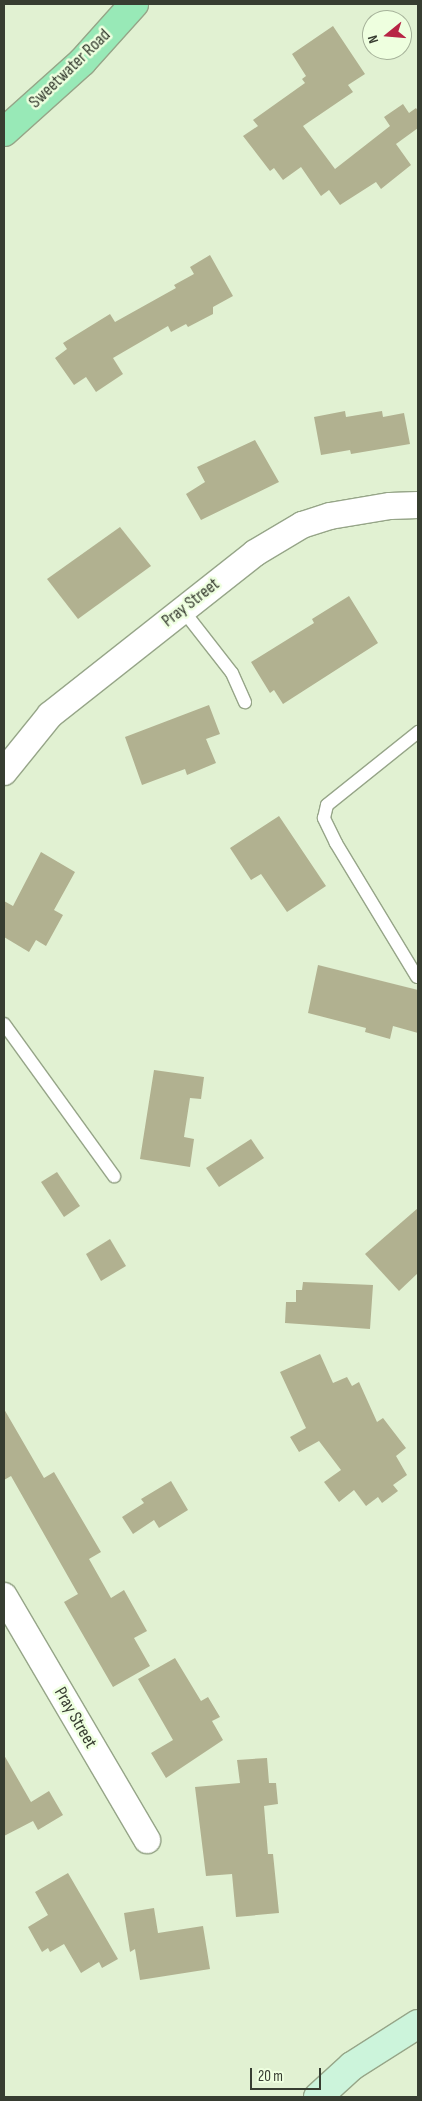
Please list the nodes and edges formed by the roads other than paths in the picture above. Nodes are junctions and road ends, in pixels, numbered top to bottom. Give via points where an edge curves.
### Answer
1 (134, 4) edge
2 (4, 132) edge
3 (418, 505) edge
4 (182, 609) junction
5 (245, 702) dead end
6 (418, 732) edge
7 (4, 772) edge
8 (417, 977) edge
9 (4, 1024) edge
10 (114, 1176) dead end
11 (4, 1596) edge
12 (147, 1840) dead end
13 (418, 2024) edge
14 (318, 2097) edge

1 - 2 main road, Sweetwater Road via 82,62
3 - 4 street, Pray Street via 360,510 302,525 255,553
4 - 5 lane via 232,673
4 - 7 street, Pray Street via 50,715
6 - 8 lane via 327,805 324,818
9 - 10 lane
11 - 12 street, Pray Street
13 - 14 street via 352,2066

